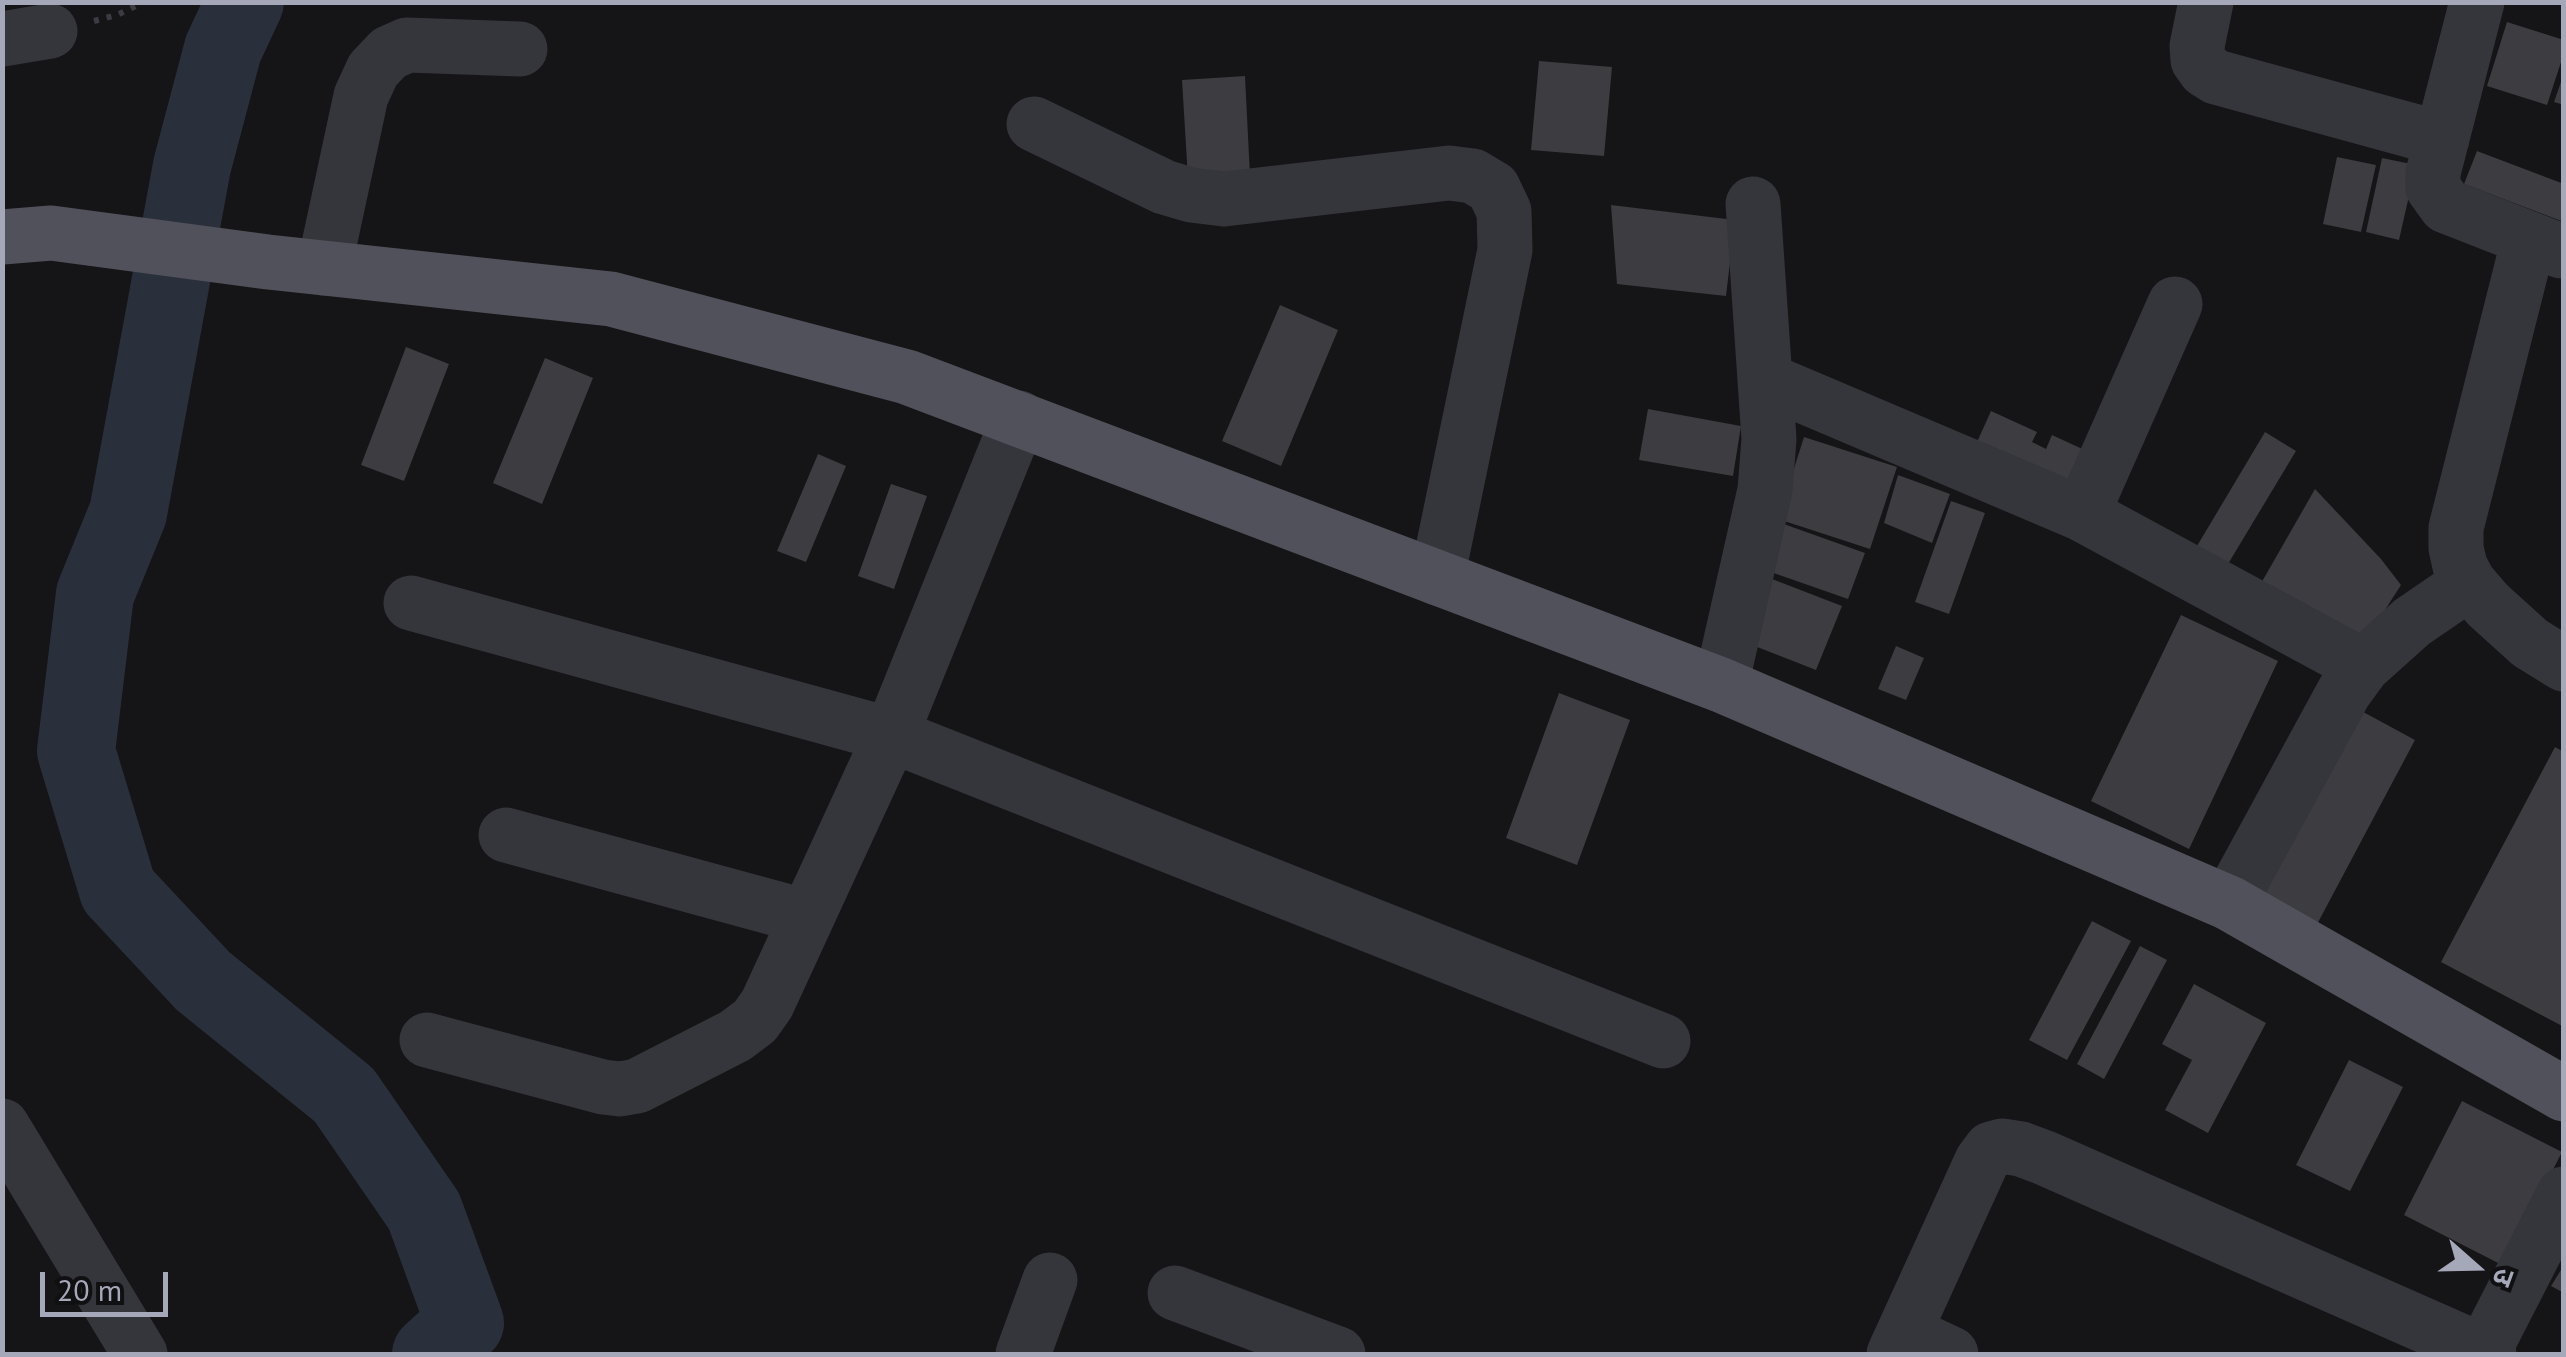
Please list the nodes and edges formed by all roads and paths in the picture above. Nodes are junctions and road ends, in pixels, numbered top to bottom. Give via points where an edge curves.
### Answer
1 (2206, 2) edge
2 (2477, 2) edge
3 (520, 48) dead end
4 (1034, 124) dead end
5 (2442, 139) junction
6 (1753, 204) dead end
7 (2, 237) edge
8 (2546, 245) edge
9 (324, 268) junction
10 (2176, 304) dead end
11 (1766, 380) junction
12 (1019, 418) junction
13 (2082, 514) junction
14 (1436, 578) junction
15 (2442, 602) junction
16 (410, 603) dead end
17 (2564, 664) edge
18 (2363, 666) junction
19 (1722, 686) junction
20 (891, 735) junction
21 (506, 835) dead end
22 (2229, 903) junction
23 (808, 917) junction
24 (427, 1040) dead end
25 (1663, 1041) dead end
26 (2564, 1094) edge
27 (2, 1126) edge
28 (2564, 1194) edge
29 (1050, 1280) dead end
30 (1175, 1292) dead end
31 (1916, 1347) edge
32 (2485, 1353) edge
33 (140, 1354) edge
34 (1023, 1354) edge
35 (1338, 1354) edge

1 - 5 street via 2198,60 2216,77
2 - 5 street
3 - 9 street via 406,45 389,53 361,96
4 - 14 street via 1191,195 1224,199 1449,174 1474,176 1493,188 1504,211 1505,250
5 - 8 street via 2433,188 2446,206
6 - 11 street
7 - 9 main road via 51,233
8 - 15 street via 2456,528 2460,566
9 - 12 main road via 611,299 906,377
10 - 13 street
11 - 13 street
11 - 19 street via 1765,490
12 - 14 main road
12 - 20 street
13 - 18 street
14 - 19 main road
15 - 17 street via 2488,606
15 - 18 street
16 - 20 street
18 - 22 street
19 - 22 main road
20 - 23 street
20 - 25 street
21 - 23 street
22 - 26 main road
23 - 24 street via 755,1022 637,1086 603,1086
27 - 33 street
28 - 32 street
29 - 34 street
30 - 35 street
31 - 32 street via 1982,1161 2002,1146 2046,1158

